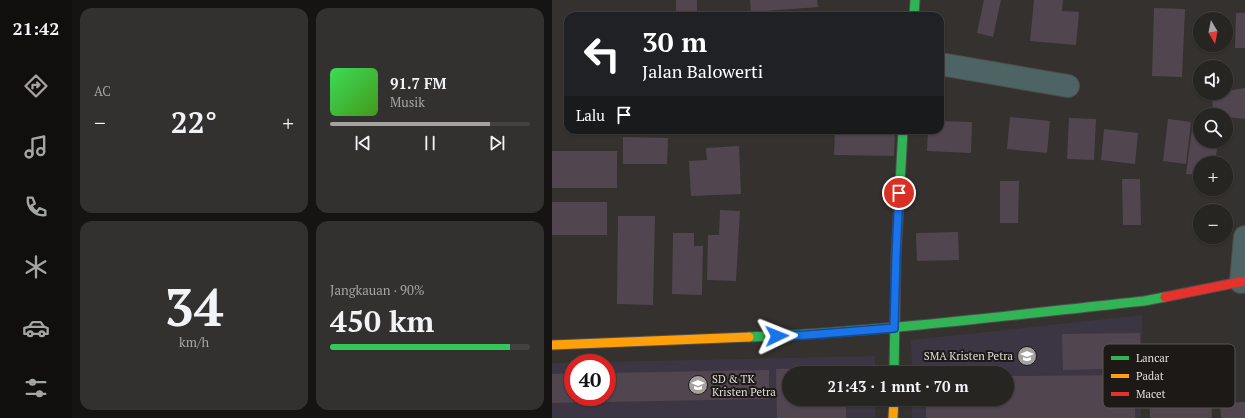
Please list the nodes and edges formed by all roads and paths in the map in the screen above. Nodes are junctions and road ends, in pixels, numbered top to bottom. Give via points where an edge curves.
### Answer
1 (915, 0) edge
2 (914, 12) edge
3 (944, 65) edge
4 (1068, 86) dead end
5 (903, 134) edge
6 (1245, 237) edge
7 (1243, 281) edge
8 (894, 328) junction
9 (552, 345) edge
10 (894, 366) edge
11 (894, 406) edge
12 (893, 418) edge

1 - 2 street
3 - 4 street
5 - 8 street
6 - 7 street
7 - 8 street via 1144,301
8 - 9 street via 807,335
8 - 10 street
11 - 12 street

